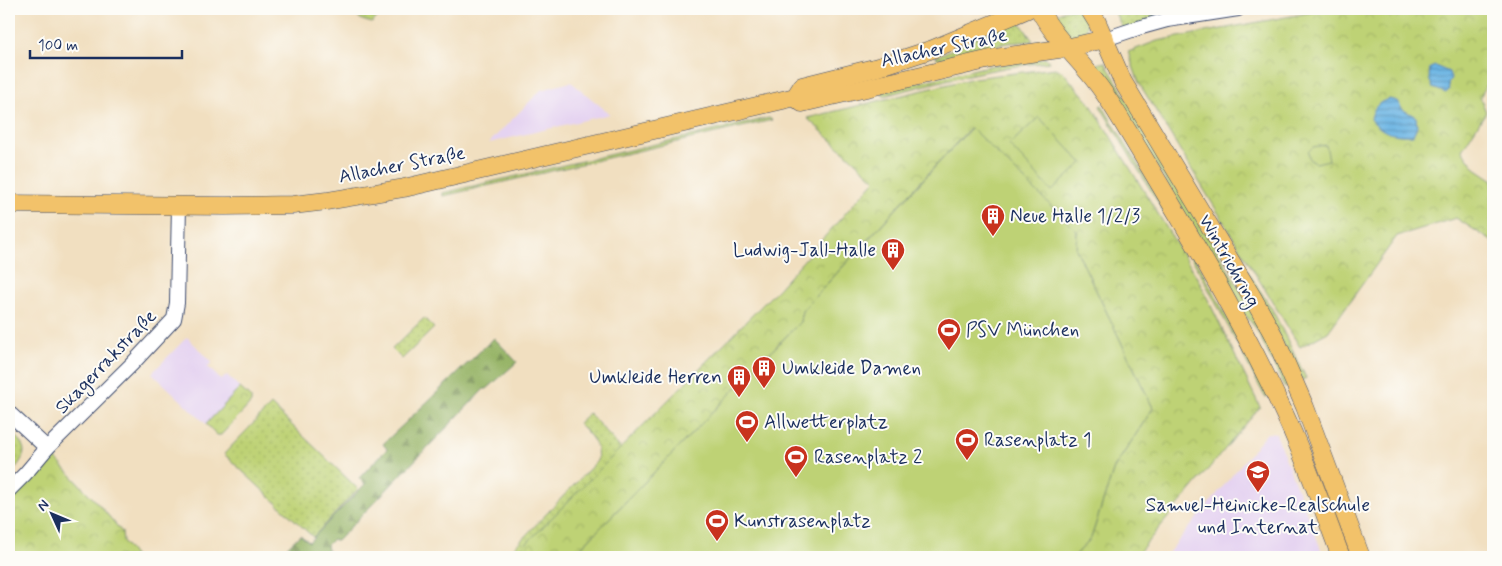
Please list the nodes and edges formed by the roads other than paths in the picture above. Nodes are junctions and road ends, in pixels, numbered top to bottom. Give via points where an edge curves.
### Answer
1 (1028, 9) edge
2 (1039, 9) edge
3 (1089, 9) edge
4 (1238, 9) edge
5 (1105, 39) junction
6 (1066, 48) junction
7 (795, 97) junction
8 (9, 204) edge
9 (178, 205) junction
10 (9, 413) edge
11 (47, 448) junction
12 (9, 490) edge
13 (1341, 557) edge
14 (1361, 557) edge

1 - 7 main road, Allacher Straße via 924,52 802,86
2 - 6 main road, Wintrichring
3 - 5 main road, Wintrichring
4 - 5 street via 1167,20
5 - 6 main road, Allacher Straße
5 - 14 main road, Wintrichring via 1122,82 1275,338 1305,407
6 - 7 main road, Allacher Straße via 995,58 802,103
6 - 13 main road, Wintrichring via 1098,85 1125,125 1240,323 1284,413
7 - 9 main road, Allacher Straße via 404,188 293,205
8 - 9 main road, Allacher Straße
9 - 11 street, Skagerrakstraße via 174,319
10 - 11 street
11 - 12 street, Skagerrakstraße

